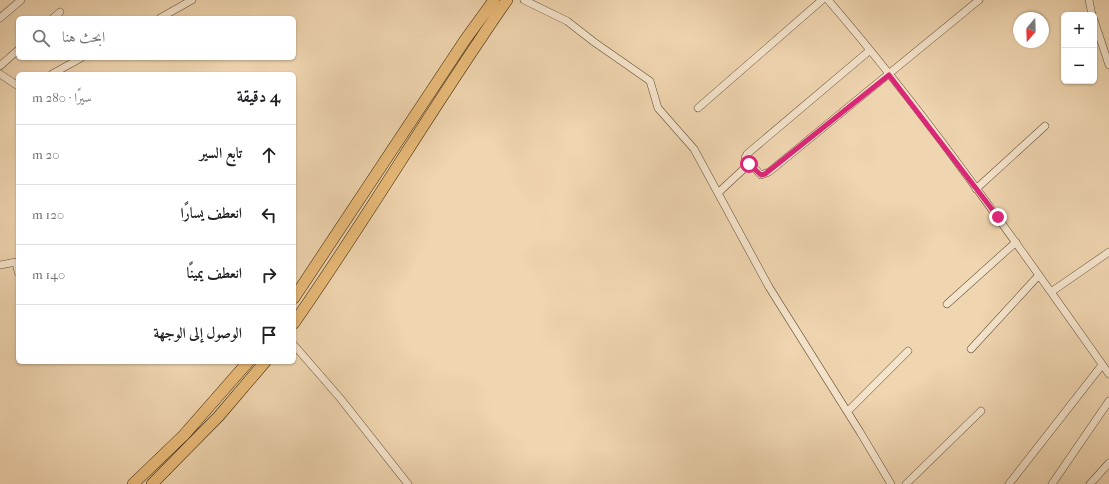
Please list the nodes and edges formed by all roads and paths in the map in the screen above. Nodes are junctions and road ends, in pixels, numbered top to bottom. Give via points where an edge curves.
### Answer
1 (21, 0) edge
2 (192, 0) edge
3 (494, 0) edge
4 (507, 0) edge
5 (524, 0) edge
6 (822, 0) edge
7 (979, 0) edge
8 (1089, 0) edge
9 (832, 1) edge
10 (60, 12) dead end
11 (1091, 12) edge
12 (56, 16) edge
13 (164, 16) edge
14 (0, 18) edge
15 (1097, 29) edge
16 (869, 51) junction
17 (16, 52) edge
18 (77, 60) edge
19 (1109, 65) edge
20 (0, 66) edge
21 (56, 72) edge
22 (0, 74) edge
23 (889, 75) junction
24 (16, 85) edge
25 (698, 108) dead end
26 (1045, 126) dead end
27 (749, 164) junction
28 (976, 188) junction
29 (718, 192) junction
30 (356, 205) junction
31 (368, 213) junction
32 (1016, 242) junction
33 (1109, 252) edge
34 (16, 262) edge
35 (0, 265) edge
36 (1039, 275) junction
37 (1051, 292) junction
38 (296, 295) edge
39 (947, 304) dead end
40 (296, 320) edge
41 (296, 347) edge
42 (971, 348) dead end
43 (908, 351) dead end
44 (246, 364) edge
45 (263, 364) edge
46 (1102, 365) junction
47 (1109, 374) edge
48 (1109, 400) edge
49 (848, 411) junction
50 (981, 412) dead end
51 (1109, 463) edge
52 (133, 484) edge
53 (152, 484) edge
54 (408, 484) edge
55 (891, 484) edge
56 (906, 484) edge
57 (1009, 484) edge
58 (1052, 484) edge
59 (1090, 484) edge

1 - 14 street
2 - 13 street
3 - 30 main road
4 - 31 main road
5 - 29 street via 570,23 650,81 658,108 694,149
6 - 25 street
7 - 23 street
8 - 11 street
9 - 16 street
10 - 12 street
15 - 19 street
16 - 23 street
16 - 27 street via 747,154 745,158
17 - 20 street
18 - 21 street
22 - 24 street
23 - 27 street via 765,174 761,175
23 - 28 street
26 - 28 street
27 - 29 street
28 - 32 street
29 - 49 street via 769,287
30 - 31 main road
30 - 38 main road
31 - 40 main road
32 - 36 street
32 - 39 street
33 - 37 street
34 - 35 street
36 - 37 street
36 - 42 street
37 - 46 street
41 - 54 street via 350,410
43 - 49 street
44 - 52 main road via 189,429
45 - 53 main road via 210,426
46 - 47 street
46 - 57 street
48 - 58 street
49 - 55 street
50 - 56 street
51 - 59 street

